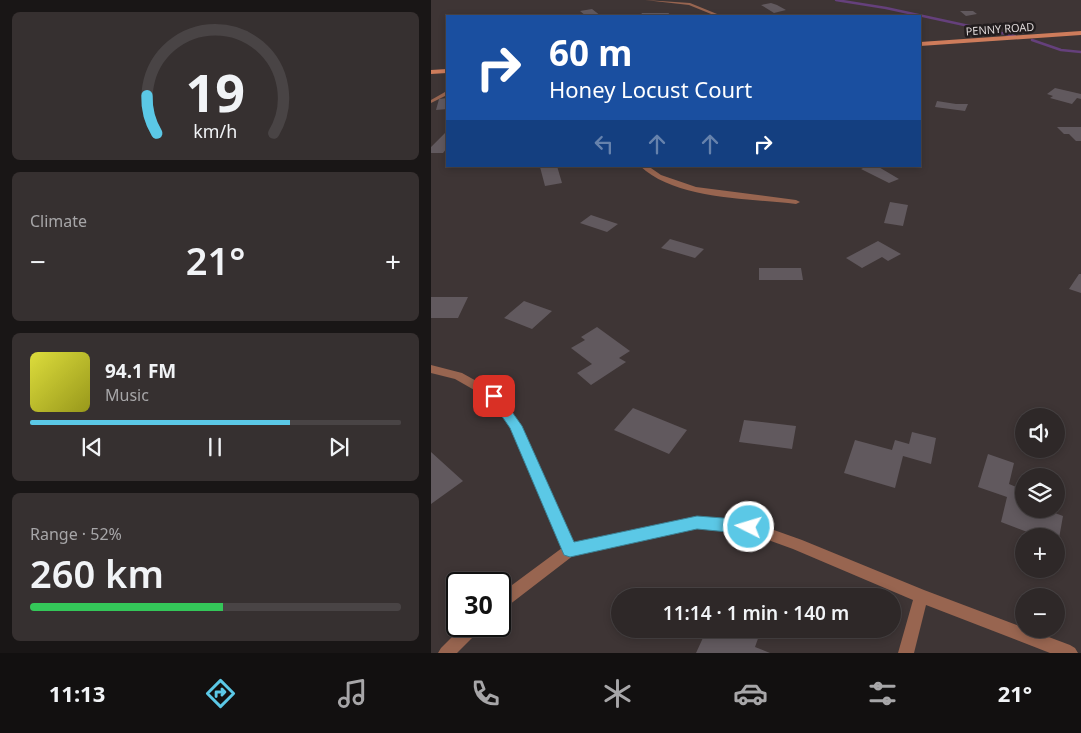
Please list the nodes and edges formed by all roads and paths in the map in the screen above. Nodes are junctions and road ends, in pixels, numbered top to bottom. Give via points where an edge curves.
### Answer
1 (647, 0) edge
2 (718, 15) edge
3 (1081, 34) edge
4 (921, 44) edge
5 (446, 71) edge
6 (431, 72) edge
7 (446, 94) edge
8 (431, 102) edge
9 (644, 167) edge
10 (796, 202) dead end
11 (431, 370) edge
12 (570, 550) junction
13 (511, 595) edge
14 (921, 596) junction
15 (463, 637) edge
16 (446, 653) edge
17 (906, 653) edge
18 (1070, 653) edge

1 - 2 street via 690,4
3 - 4 street, PENNY ROAD
5 - 6 street
7 - 8 lane
9 - 10 street via 657,177 678,185
11 - 12 street via 458,376 494,396 516,426
12 - 13 street
12 - 14 street via 697,522 749,527
14 - 17 street
14 - 18 street
15 - 16 street

